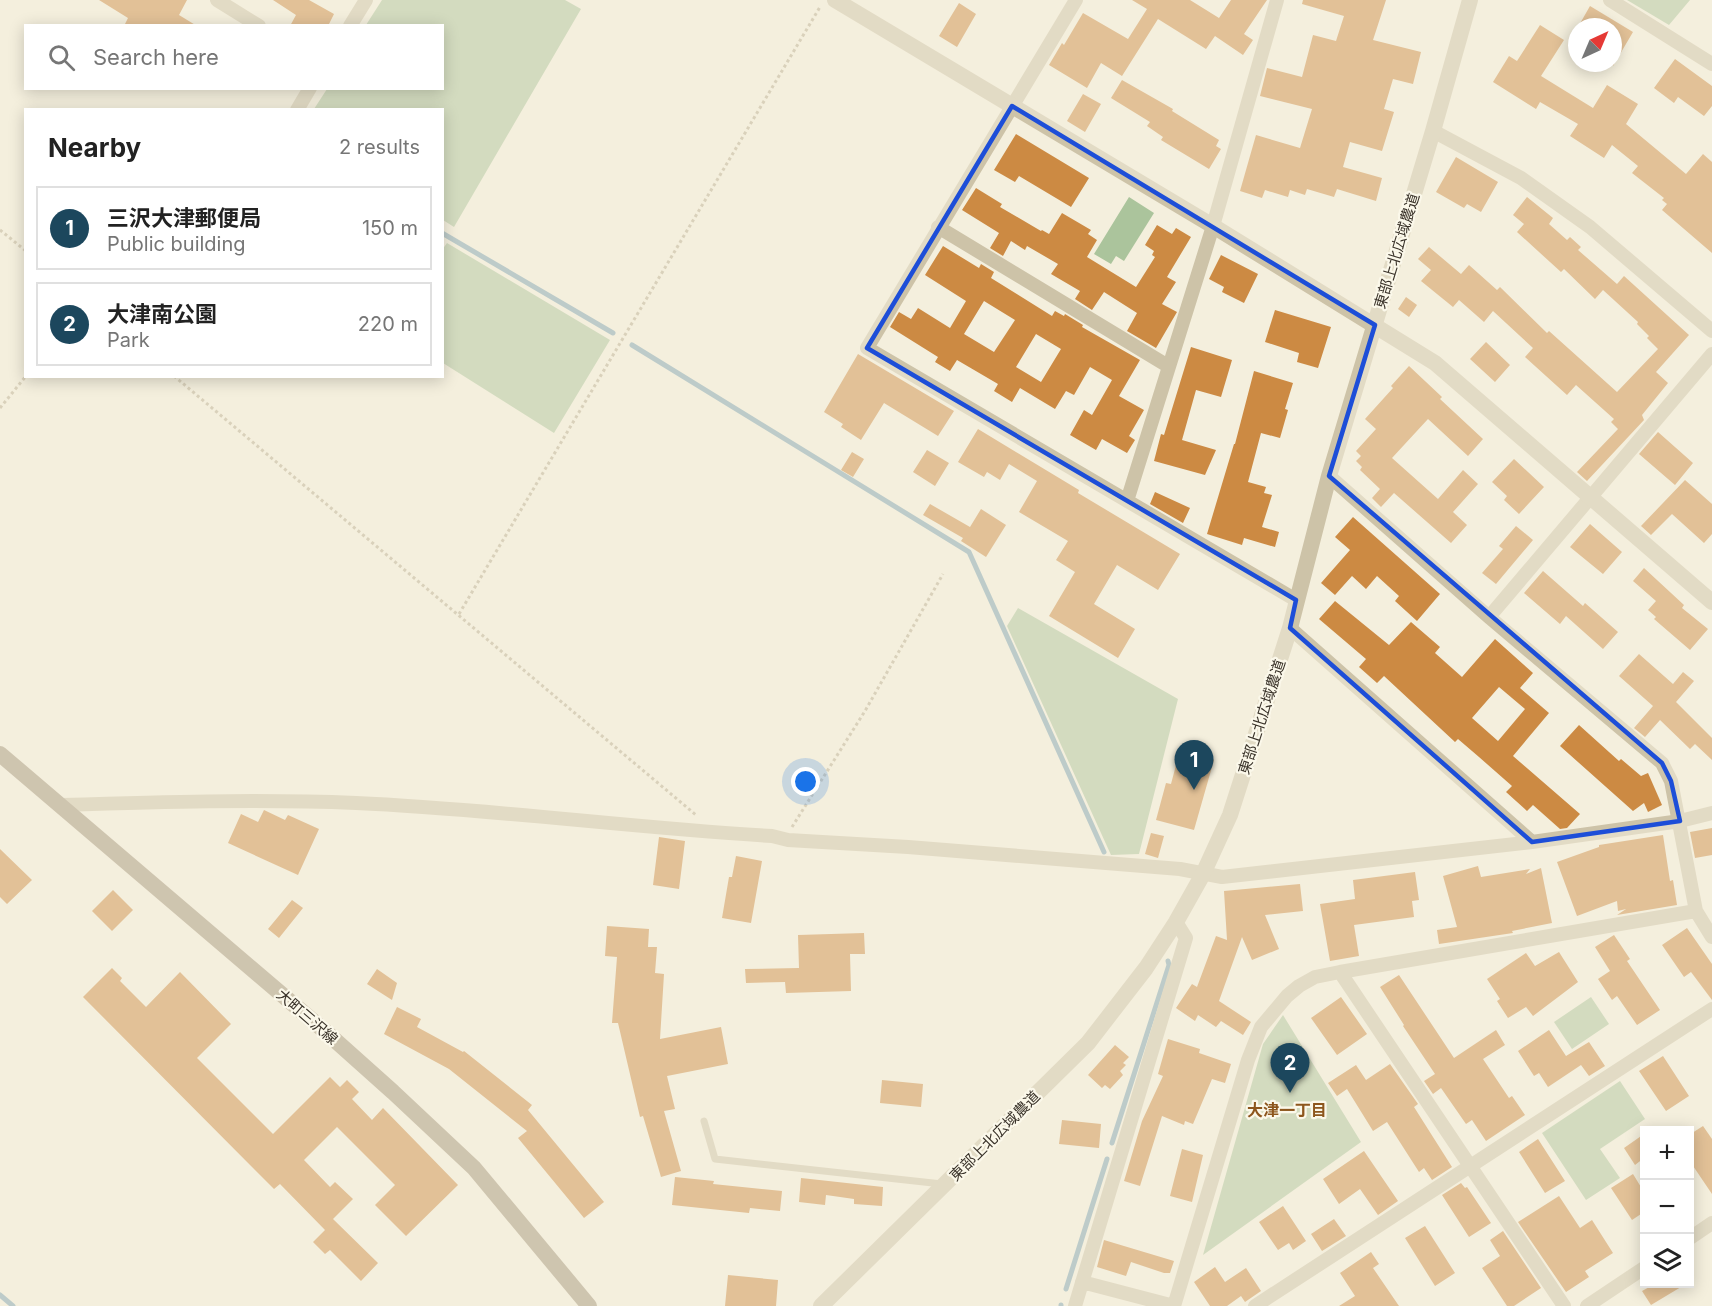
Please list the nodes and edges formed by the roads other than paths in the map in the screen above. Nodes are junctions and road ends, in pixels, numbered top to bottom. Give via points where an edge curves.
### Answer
1 (217, 0) edge
2 (366, 0) edge
3 (835, 0) edge
4 (1076, 0) edge
5 (1278, 0) edge
6 (1470, 0) edge
7 (1610, 0) edge
8 (256, 24) edge
9 (351, 24) edge
10 (1712, 64) edge
11 (309, 90) edge
12 (1012, 106) junction
13 (298, 108) edge
14 (1433, 131) junction
15 (1213, 226) junction
16 (938, 227) junction
17 (1375, 325) junction
18 (1712, 331) edge
19 (1712, 354) edge
20 (1168, 366) junction
21 (1329, 476) junction
22 (1590, 497) junction
23 (1127, 501) junction
24 (1710, 597) edge
25 (1296, 600) junction
26 (1489, 616) junction
27 (1290, 628) junction
28 (0, 754) edge
29 (61, 805) junction
30 (1712, 813) edge
31 (1680, 822) junction
32 (1532, 842) junction
33 (1203, 874) junction
34 (1696, 911) junction
35 (1176, 922) junction
36 (1712, 937) edge
37 (1340, 972) junction
38 (1712, 1009) edge
39 (704, 1121) dead end
40 (1470, 1166) junction
41 (945, 1185) junction
42 (1712, 1223) edge
43 (1694, 1235) edge
44 (1640, 1271) edge
45 (1083, 1282) junction
46 (588, 1306) edge
47 (821, 1306) edge
48 (1075, 1306) edge
49 (1174, 1306) edge
50 (1256, 1306) edge
51 (1564, 1306) edge
52 (1587, 1306) edge

1 - 8 street
2 - 9 street
3 - 12 street
4 - 12 street
5 - 15 street
6 - 14 street, 東部上北広域農道
7 - 10 street
11 - 13 street
12 - 15 street
12 - 16 street
14 - 17 street, 東部上北広域農道
14 - 18 street via 1521,178 1590,227
15 - 17 street
15 - 20 street
16 - 20 street
16 - 23 street via 867,348
17 - 21 street, 東部上北広域農道
17 - 22 street via 1435,363
19 - 22 street
20 - 23 street
21 - 25 street, 東部上北広域農道
21 - 26 street
22 - 24 street
22 - 26 street
23 - 25 street
25 - 27 street, 東部上北広域農道
26 - 31 street via 1662,763 1671,781
27 - 32 street
27 - 33 street, 東部上北広域農道 via 1230,815
28 - 29 main road, 大町三沢線
29 - 33 street via 201,801 356,803 502,812
29 - 46 main road, 大町三沢線 via 327,1033 474,1168
30 - 31 street
31 - 32 street
31 - 34 street
32 - 33 street via 1222,877
33 - 35 street, 東部上北広域農道
34 - 36 street
34 - 37 street
35 - 41 street, 東部上北広域農道 via 1088,1043
35 - 45 street via 1186,938
37 - 40 street
37 - 49 street via 1315,977 1299,986 1261,1027
38 - 40 street
39 - 41 lane via 715,1159
40 - 50 street
40 - 51 street
41 - 47 street, 東部上北広域農道
42 - 43 street
44 - 52 street
45 - 48 street
45 - 49 street

